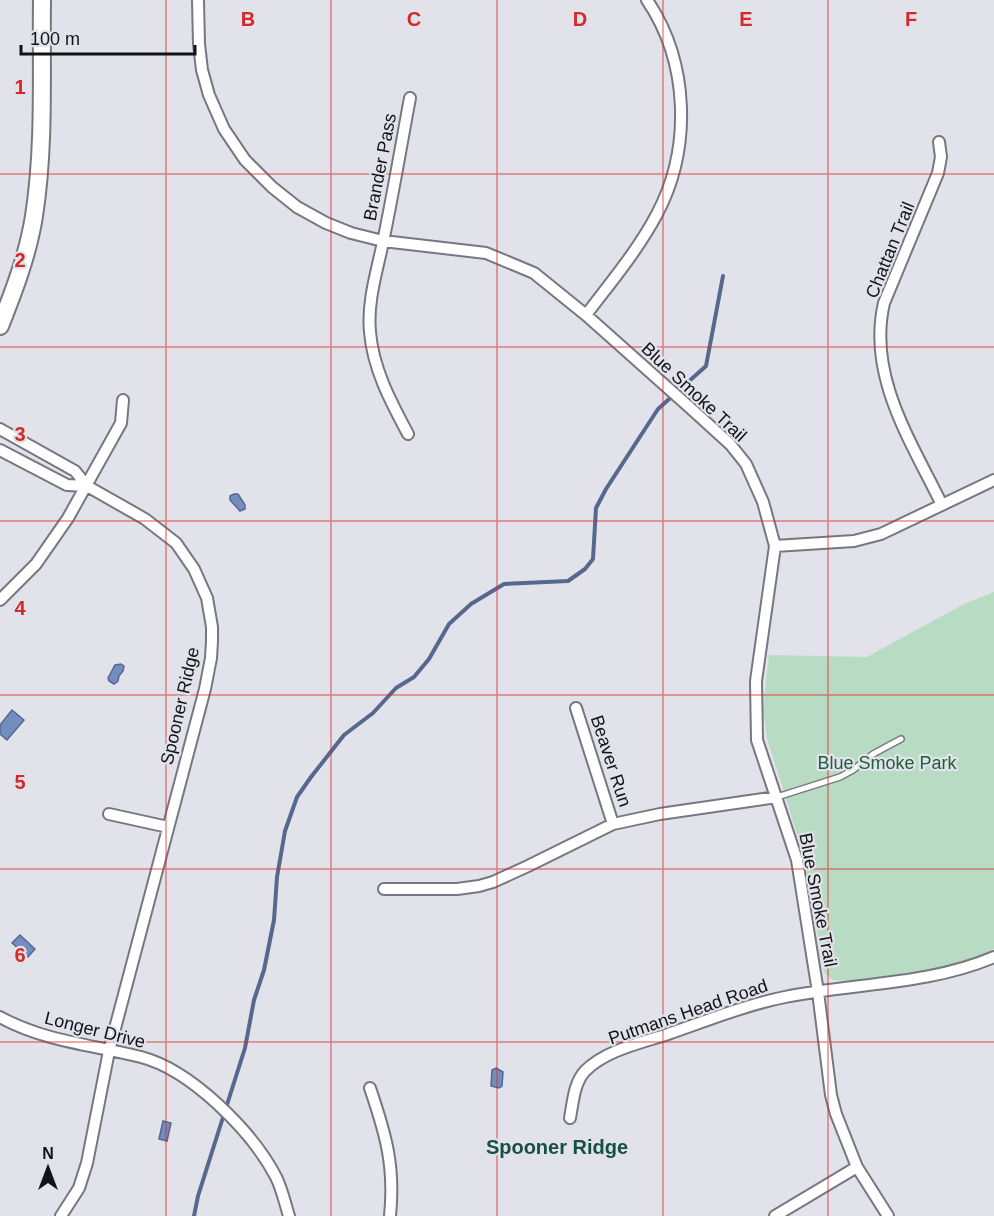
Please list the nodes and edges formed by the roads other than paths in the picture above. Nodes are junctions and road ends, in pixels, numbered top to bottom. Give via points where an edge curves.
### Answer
1 (42, 0) edge
2 (198, 0) edge
3 (647, 0) edge
4 (410, 98) dead end
5 (939, 142) dead end
6 (383, 241) junction
7 (586, 315) junction
8 (0, 326) edge
9 (123, 400) dead end
10 (0, 429) edge
11 (408, 434) dead end
12 (0, 450) edge
13 (994, 480) edge
14 (87, 486) junction
15 (942, 505) junction
16 (775, 546) junction
17 (0, 600) edge
18 (576, 708) dead end
19 (901, 740) dead end
20 (777, 797) junction
21 (109, 814) dead end
22 (614, 824) junction
23 (168, 827) junction
24 (384, 889) dead end
25 (994, 957) edge
26 (818, 992) junction
27 (0, 1017) edge
28 (109, 1051) junction
29 (370, 1088) dead end
30 (570, 1118) dead end
31 (857, 1167) junction
32 (61, 1216) edge
33 (289, 1216) edge
34 (390, 1216) edge
35 (775, 1216) edge
36 (888, 1216) edge

1 - 8 street via 34,216 12,298
2 - 6 street, Blue Smoke Trail via 199,44 209,95 245,160 297,207 351,233
3 - 7 street via 662,28 678,78 678,152 658,213
4 - 6 street, Brander Pass
5 - 15 street, Chattan Trail via 938,173 884,303 880,342 888,391
6 - 7 street, Blue Smoke Trail via 469,249 500,257 534,273
6 - 11 street, Brander Pass via 369,332 386,390
7 - 16 street, Blue Smoke Trail via 730,444 746,464 763,502
9 - 14 street via 122,423
10 - 14 street, Spooner Ridge via 75,471
12 - 14 street via 67,485
13 - 15 street
14 - 17 street via 36,564
14 - 23 street, Spooner Ridge via 146,519 176,543 207,598 212,627 211,658
15 - 16 street via 880,534 854,540
16 - 20 street, Blue Smoke Trail via 756,701 757,740
18 - 22 street, Beaver Run
19 - 20 lane via 840,777
20 - 22 street
20 - 26 street, Blue Smoke Trail via 796,860
21 - 23 street
22 - 24 street via 494,882 457,889
23 - 28 street, Spooner Ridge
25 - 26 street, Putmans Head Road via 947,974
26 - 30 street, Putmans Head Road via 731,1012 608,1056 586,1070 580,1079
26 - 31 street, Blue Smoke Trail via 831,1095
27 - 28 street, Longer Drive via 41,1035
28 - 32 street, Spooner Ridge via 87,1163 79,1188
28 - 33 street, Longer Drive via 143,1058 198,1087 257,1149 275,1175
29 - 34 street via 390,1154
31 - 35 street
31 - 36 street, Blue Smoke Trail

